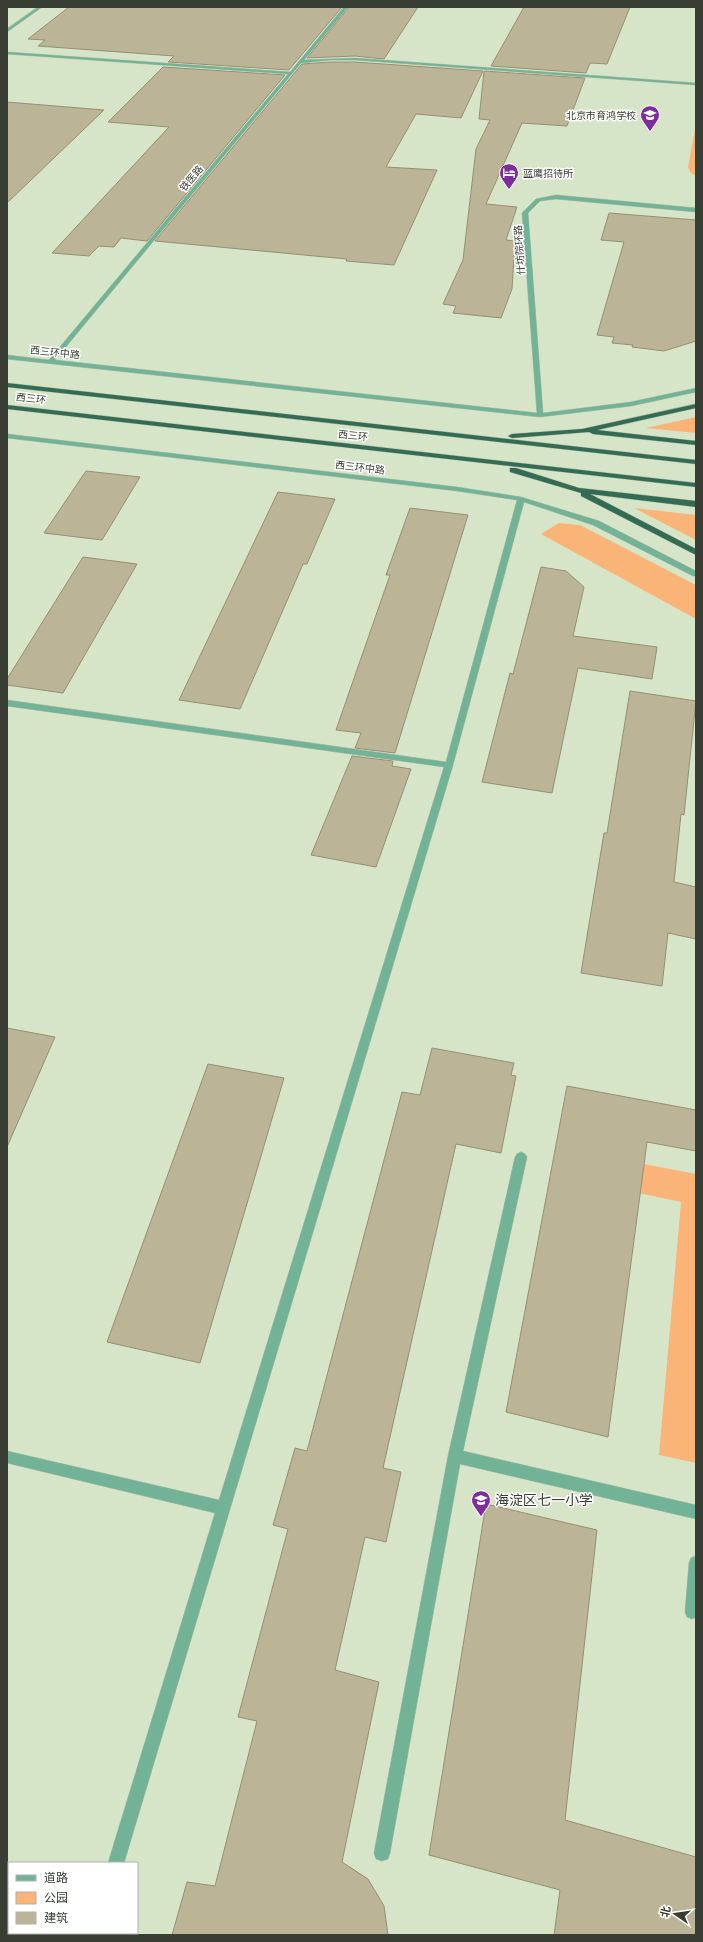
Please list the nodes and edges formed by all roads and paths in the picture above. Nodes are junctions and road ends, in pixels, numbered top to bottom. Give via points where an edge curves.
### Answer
1 (40, 7) edge
2 (346, 7) edge
3 (7, 25) edge
4 (15, 25) junction
5 (7, 31) edge
6 (7, 53) edge
7 (300, 62) junction
8 (290, 73) junction
9 (696, 84) edge
10 (696, 210) edge
11 (7, 357) edge
12 (50, 362) junction
13 (7, 385) edge
14 (696, 390) edge
15 (7, 406) edge
16 (696, 406) edge
17 (7, 415) edge
18 (540, 415) junction
19 (86, 416) junction
20 (582, 431) junction
21 (7, 436) edge
22 (482, 439) junction
23 (696, 443) edge
24 (485, 461) junction
25 (696, 462) edge
26 (696, 485) edge
27 (578, 490) junction
28 (521, 499) junction
29 (696, 504) edge
30 (696, 552) edge
31 (696, 574) edge
32 (7, 703) edge
33 (449, 765) junction
34 (521, 1157) dead end
35 (455, 1456) junction
36 (7, 1457) edge
37 (224, 1508) junction
38 (696, 1512) edge
39 (696, 1563) edge
40 (692, 1612) dead end
41 (382, 1853) dead end
42 (116, 1862) edge

1 - 4 street
2 - 7 street, 铁医路
3 - 4 street
4 - 5 street
6 - 8 street
7 - 8 street, 铁医路
7 - 9 street via 355,59
8 - 12 street, 铁医路
10 - 18 street, 什坊院环路 via 556,197 538,200 525,213
11 - 12 street, 西三环中路
12 - 18 street, 西三环中路
13 - 22 highway, 西三环
14 - 18 street, 西三环中路 via 631,404
15 - 19 highway, 西三环
16 - 20 highway
17 - 19 highway
19 - 24 highway, 西三环
20 - 22 highway
20 - 23 highway
21 - 28 street, 西三环中路 via 450,488
22 - 25 highway, 西三环
24 - 26 highway, 西三环
24 - 27 highway
27 - 29 highway
27 - 30 highway
28 - 31 street, 西三环中路 via 596,523
28 - 33 street
32 - 33 street
33 - 37 street
34 - 35 street
35 - 38 street
35 - 41 street
36 - 37 street
37 - 42 street
39 - 40 street

